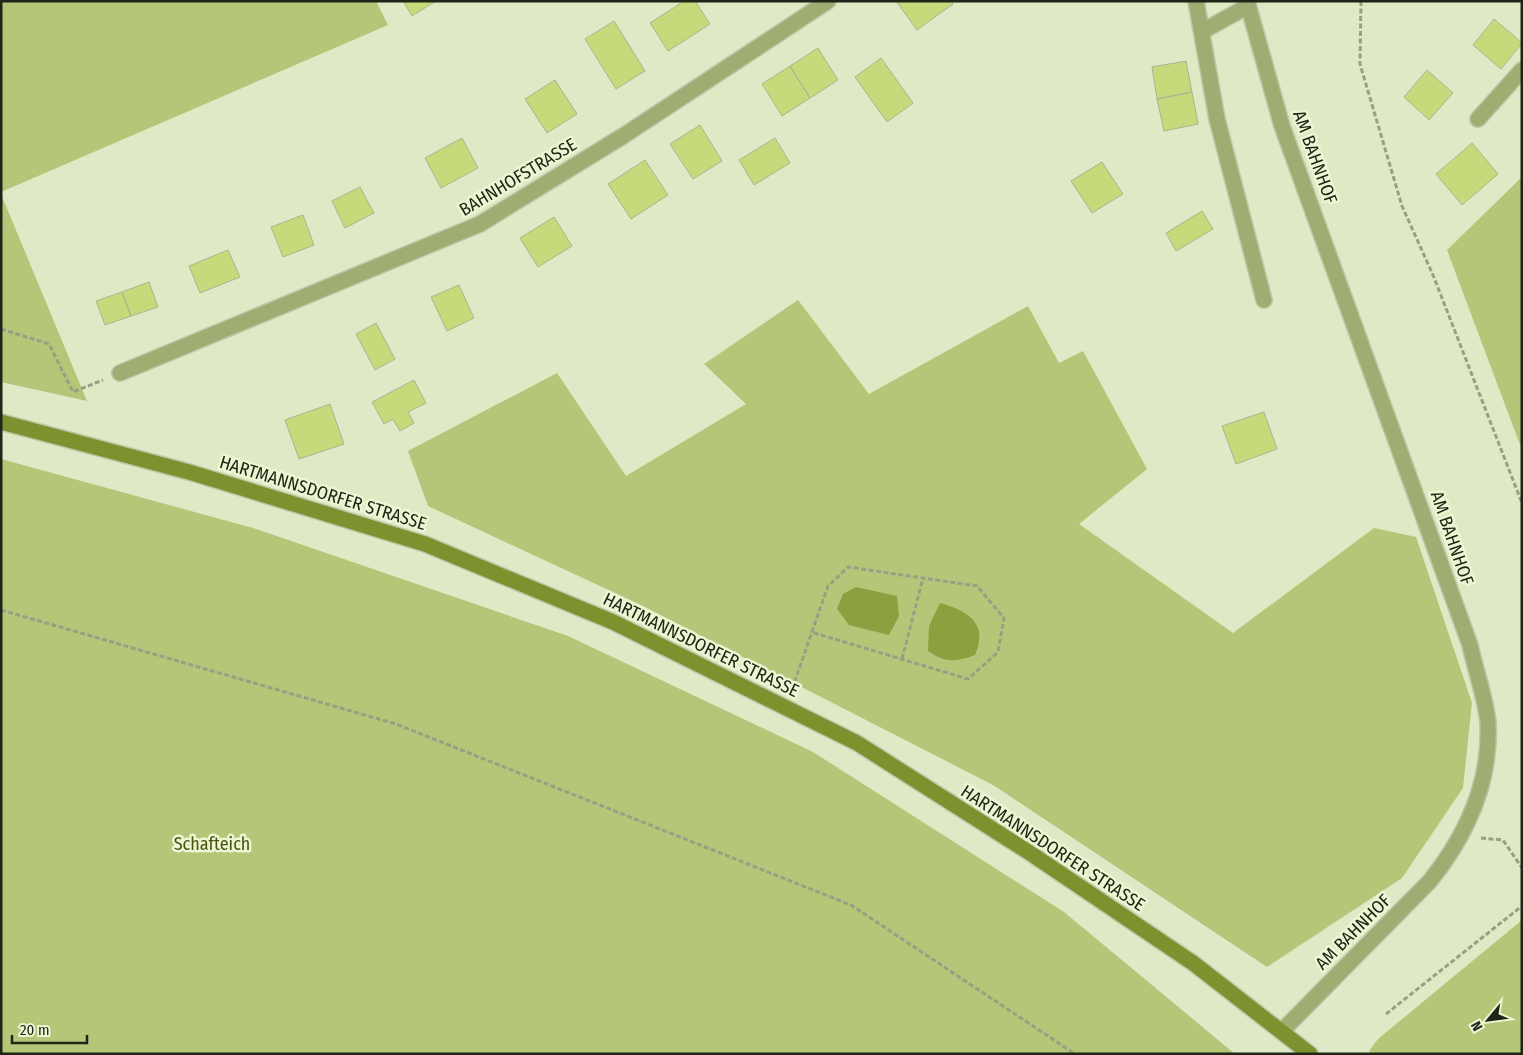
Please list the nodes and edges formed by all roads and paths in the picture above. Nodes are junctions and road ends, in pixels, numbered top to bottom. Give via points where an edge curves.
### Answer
1 (828, 1) edge
2 (1196, 1) edge
3 (1361, 1) edge
4 (1247, 4) edge
5 (1203, 31) junction
6 (1522, 70) edge
7 (1478, 119) dead end
8 (1264, 300) dead end
9 (1, 329) edge
10 (120, 372) joint
11 (1, 422) edge
12 (1522, 502) edge
13 (923, 578) junction
14 (1, 610) edge
15 (812, 632) junction
16 (902, 659) junction
17 (786, 706) junction
18 (1461, 835) junction
19 (1522, 868) edge
20 (1522, 906) edge
21 (1386, 1014) dead end
22 (1282, 1030) junction
23 (1076, 1054) edge
24 (1310, 1054) edge

1 - 10 street, BAHNHOFSTRASSE via 623,136 480,224
2 - 5 street
3 - 12 path via 1360,64 1402,206 1433,275
4 - 5 street, AM BAHNHOF
4 - 18 street, AM BAHNHOF via 1282,126 1470,645 1488,722 1487,757 1483,784
5 - 8 street via 1217,119
6 - 7 street
9 - 10 path via 49,344 73,392
11 - 17 main road, HARTMANNSDORFER STRASSE via 189,472 425,544 614,622
13 - 15 path via 848,567 828,586
13 - 16 path
13 - 16 path via 977,586 1004,618 998,652 968,680
14 - 23 path via 396,724 851,905
15 - 16 path
15 - 17 path
17 - 22 main road, HARTMANNSDORFER STRASSE via 857,743 1033,855 1193,963
18 - 19 path via 1503,840
18 - 22 street, AM BAHNHOF via 1430,881
20 - 21 path
22 - 24 main road, HARTMANNSDORFER STRASSE

